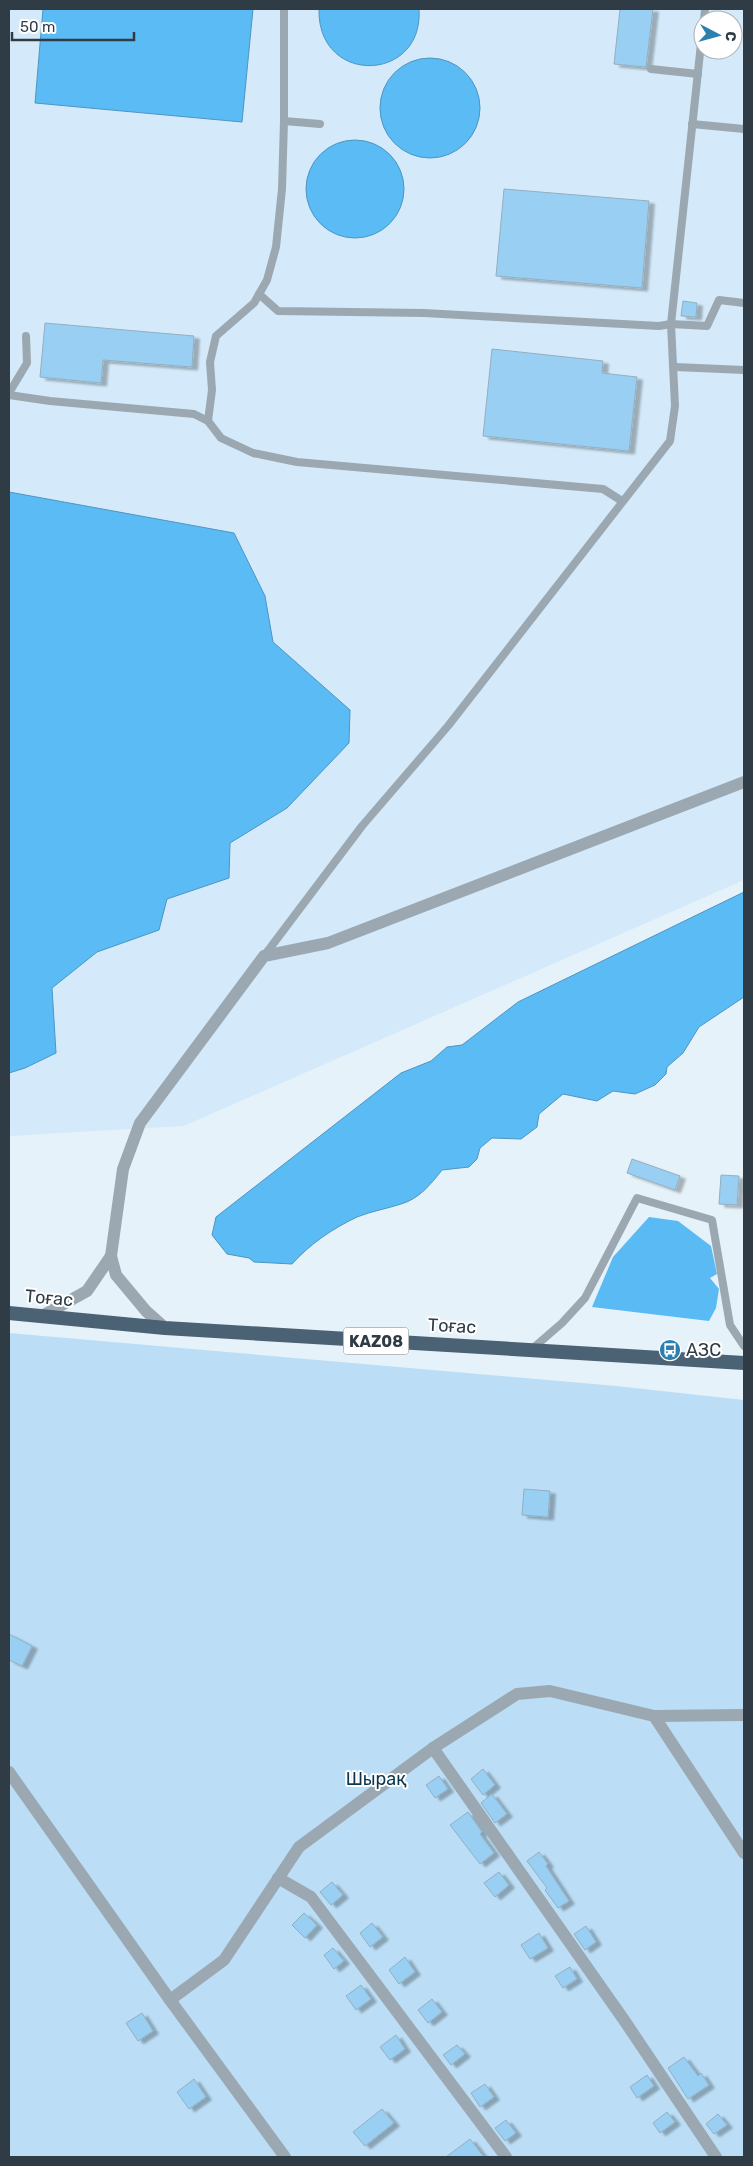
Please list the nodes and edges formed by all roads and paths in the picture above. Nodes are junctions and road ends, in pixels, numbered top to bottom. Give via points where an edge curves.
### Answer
1 (284, 9) edge
2 (699, 60) edge
3 (651, 69) dead end
4 (698, 74) junction
5 (284, 121) junction
6 (320, 124) dead end
7 (692, 124) junction
8 (744, 128) edge
9 (259, 294) junction
10 (744, 302) edge
11 (672, 324) junction
12 (26, 336) dead end
13 (675, 367) junction
14 (744, 370) edge
15 (9, 394) edge
16 (208, 421) junction
17 (622, 501) junction
18 (744, 782) edge
19 (264, 956) junction
20 (111, 1256) junction
21 (9, 1313) edge
22 (42, 1316) junction
23 (165, 1328) junction
24 (744, 1346) edge
25 (531, 1350) junction
26 (744, 1363) edge
27 (744, 1714) edge
28 (654, 1716) junction
29 (433, 1748) junction
30 (9, 1772) edge
31 (744, 1853) edge
32 (278, 1878) junction
33 (170, 2000) junction
34 (284, 2157) edge
35 (506, 2157) edge
36 (716, 2157) edge

1 - 5 lane
2 - 4 lane
3 - 4 lane
4 - 7 lane
5 - 6 lane
5 - 9 lane via 276,247
7 - 8 lane
7 - 11 lane
9 - 11 lane via 278,311 424,313 659,326
9 - 16 lane via 254,303 216,336 210,362 212,390
10 - 11 lane via 719,300 707,326
11 - 13 lane
12 - 15 lane via 27,363
13 - 14 lane
13 - 17 lane via 676,406 670,441
15 - 16 lane via 50,401 194,414
16 - 17 lane via 221,438 253,453 297,462 603,489
17 - 19 lane via 448,726 362,826
18 - 19 street via 328,943
19 - 20 street via 140,1123 123,1169
20 - 22 street via 87,1291
20 - 23 street via 116,1275
21 - 22 highway, Тоғас / KAZ08
22 - 23 highway, Тоғас / KAZ08
23 - 25 highway, Тоғас / KAZ08
24 - 25 lane via 730,1325 712,1220 637,1198 586,1298
25 - 26 highway, Тоғас / KAZ08
27 - 28 street
28 - 29 street via 550,1691 518,1694
28 - 31 street
29 - 32 street via 299,1847
29 - 36 street
30 - 33 street
32 - 33 street via 224,1960
32 - 35 street via 311,1897
33 - 34 street

